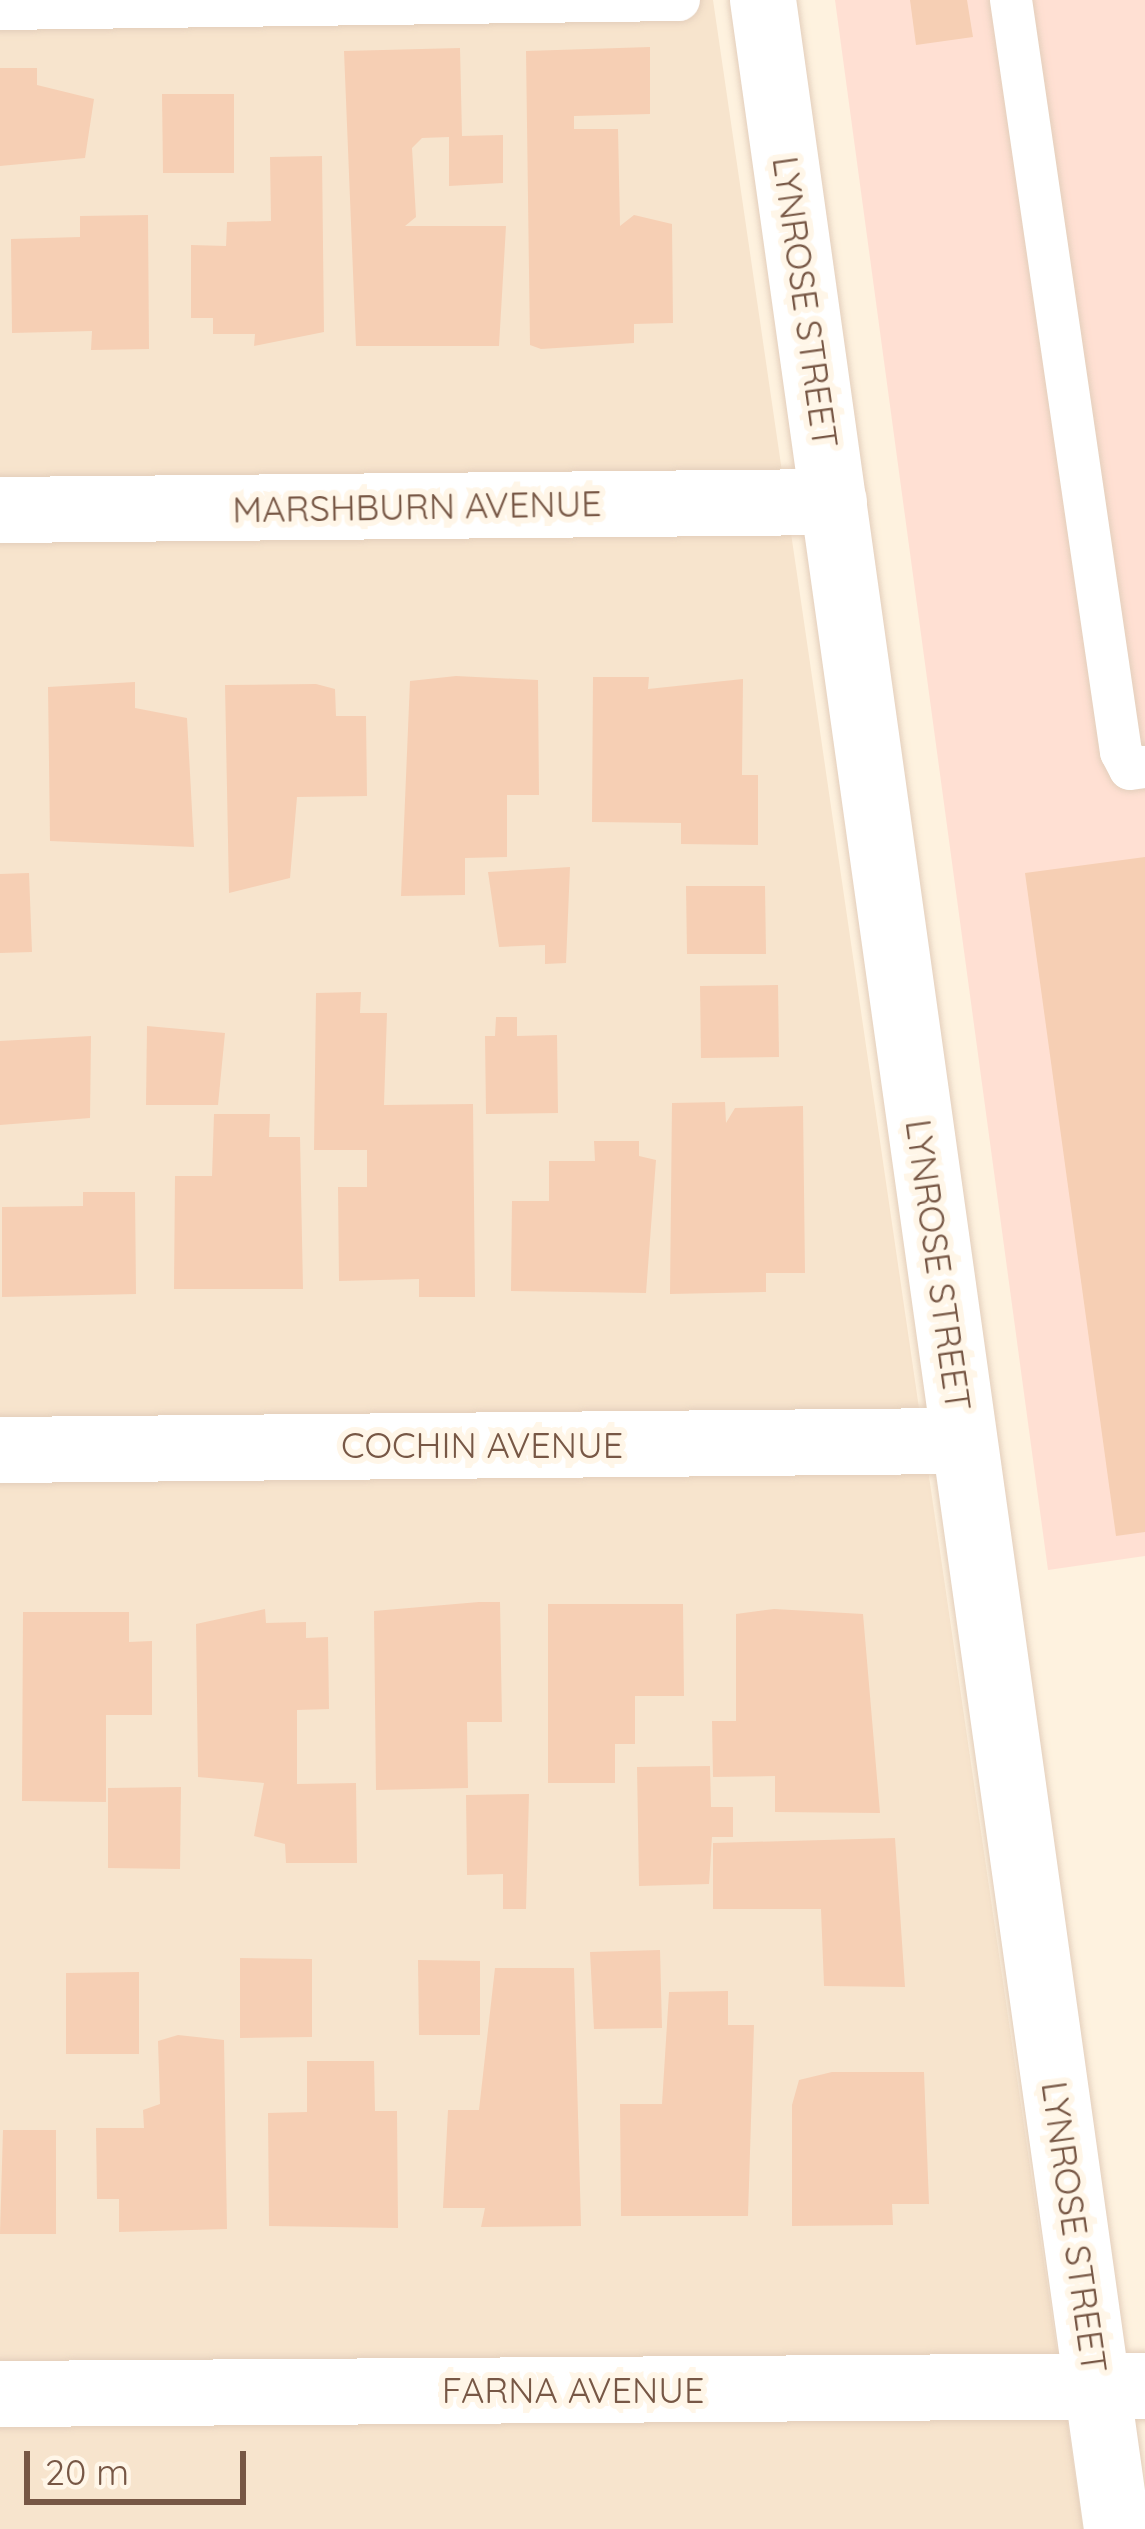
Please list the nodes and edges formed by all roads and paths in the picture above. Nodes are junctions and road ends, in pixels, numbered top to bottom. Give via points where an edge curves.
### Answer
1 (679, 0) edge
2 (763, 0) edge
3 (1011, 0) edge
4 (0, 9) edge
5 (834, 502) junction
6 (0, 510) edge
7 (1145, 767) edge
8 (963, 1441) junction
9 (0, 1450) edge
10 (1121, 2386) edge
11 (0, 2394) edge
12 (1117, 2529) edge

1 - 4 lane
2 - 5 street, LYNROSE STREET
3 - 7 lane via 1121,752 1130,769
5 - 6 street, MARSHBURN AVENUE
5 - 8 street, LYNROSE STREET
8 - 9 street, COCHIN AVENUE
8 - 10 street, LYNROSE STREET
10 - 11 street, FARNA AVENUE
10 - 12 street, LYNROSE STREET

